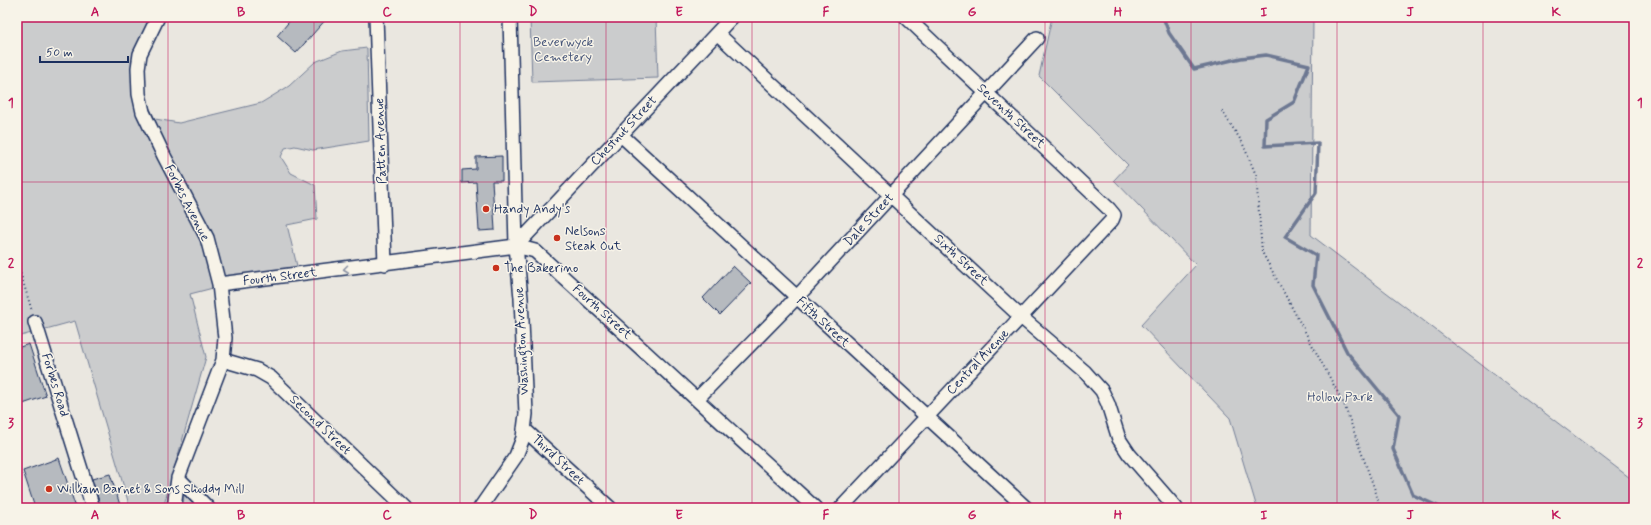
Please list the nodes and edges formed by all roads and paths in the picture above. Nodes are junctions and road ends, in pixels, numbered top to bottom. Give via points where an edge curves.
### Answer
1 (158, 17) edge
2 (376, 17) edge
3 (510, 17) edge
4 (732, 17) edge
5 (906, 17) edge
6 (717, 33) junction
7 (1037, 38) dead end
8 (986, 93) junction
9 (1222, 111) dead end
10 (620, 135) junction
11 (891, 195) junction
12 (1114, 216) joint
13 (516, 246) junction
14 (17, 262) edge
15 (385, 264) junction
16 (18, 271) edge
17 (219, 284) junction
18 (797, 297) junction
19 (1021, 317) junction
20 (35, 322) joint
21 (223, 360) junction
22 (697, 399) junction
23 (927, 417) junction
24 (524, 429) junction
25 (178, 478) junction
26 (608, 507) edge
27 (93, 508) edge
28 (174, 508) edge
29 (208, 508) edge
30 (406, 508) edge
31 (480, 508) edge
32 (815, 508) edge
33 (841, 508) edge
34 (1026, 508) edge
35 (1176, 508) edge
36 (1380, 508) edge

1 - 17 street, Forbes Avenue via 140,54 139,94 143,112 207,238
2 - 15 street, Patten Avenue
3 - 13 street, Washington Avenue
4 - 6 street, Chestnut Street
5 - 8 street, Seventh Street
6 - 10 street, Chestnut Street
6 - 11 street, Sixth Street
7 - 8 street, Dale Street
8 - 11 street, Dale Street
8 - 12 street, Seventh Street
9 - 36 path via 1242,142 1256,175 1262,252 1344,404
10 - 13 street, Chestnut Street
10 - 18 street, Fifth Street
11 - 18 street, Dale Street
11 - 19 street, Sixth Street
12 - 19 street, Central Avenue
13 - 15 street, Fourth Street
13 - 22 street, Fourth Street via 541,256
13 - 24 street, Washington Avenue via 521,298 526,414
14 - 16 path
15 -> 17 street, Fourth Street
16 - 20 path
17 - 21 street, Forbes Avenue via 226,338
18 - 22 street, Dale Street
18 - 23 street, Fifth Street
19 - 23 street, Central Avenue
19 - 35 street, Sixth Street via 1085,372 1102,391 1119,439
20 - 27 street, Forbes Road
21 - 25 street, Forbes Avenue
21 - 30 street, Second Street via 257,370 271,378
22 - 32 street, Fourth Street
23 - 33 street, Central Avenue
23 - 34 street, Fifth Street
24 - 26 street, Third Street
24 - 31 street, Washington Avenue via 516,456
25 - 28 street, Forbes Avenue
25 - 29 street

